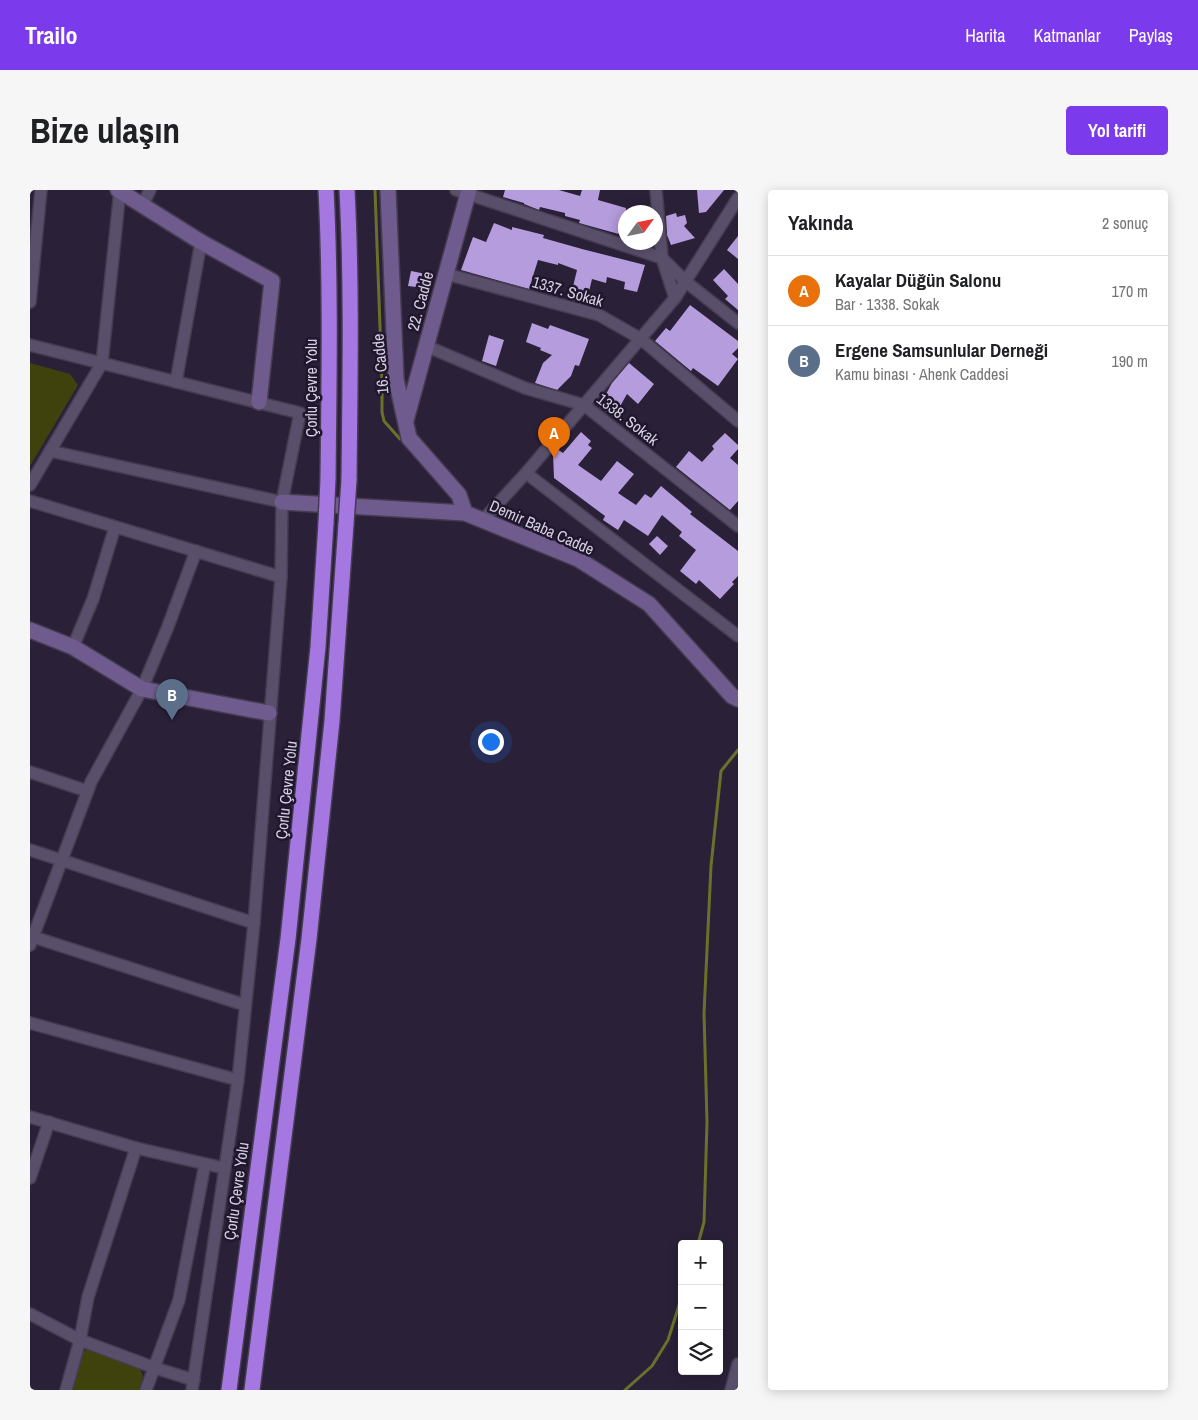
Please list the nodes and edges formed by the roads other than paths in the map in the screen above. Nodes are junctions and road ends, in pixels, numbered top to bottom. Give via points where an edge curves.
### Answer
1 (41, 190) edge
2 (119, 190) edge
3 (150, 190) edge
4 (326, 190) edge
5 (347, 190) edge
6 (388, 190) edge
7 (656, 190) edge
8 (464, 192) edge
9 (738, 198) edge
10 (143, 204) junction
11 (201, 242) junction
12 (662, 258) junction
13 (446, 274) junction
14 (685, 281) junction
15 (675, 298) junction
16 (30, 302) edge
17 (738, 323) edge
18 (640, 339) junction
19 (30, 345) edge
20 (426, 346) junction
21 (102, 363) junction
22 (176, 382) junction
23 (259, 402) junction
24 (584, 405) junction
25 (405, 421) junction
26 (738, 421) edge
27 (50, 450) junction
28 (526, 473) junction
29 (30, 485) edge
30 (30, 501) edge
31 (282, 502) junction
32 (464, 513) junction
33 (483, 520) junction
34 (738, 526) edge
35 (115, 527) junction
36 (196, 551) junction
37 (281, 577) junction
38 (30, 630) edge
39 (738, 636) edge
40 (74, 646) junction
41 (142, 689) junction
42 (738, 699) edge
43 (270, 713) junction
44 (30, 772) edge
45 (87, 791) junction
46 (30, 850) edge
47 (62, 860) junction
48 (254, 923) junction
49 (31, 939) edge
50 (245, 1005) junction
51 (30, 1023) edge
52 (238, 1080) junction
53 (30, 1117) edge
54 (48, 1122) junction
55 (136, 1148) junction
56 (205, 1164) junction
57 (224, 1168) junction
58 (30, 1178) edge
59 (30, 1314) edge
60 (80, 1340) junction
61 (738, 1364) edge
62 (155, 1368) junction
63 (193, 1385) edge
64 (66, 1390) edge
65 (146, 1390) edge
66 (229, 1390) edge
67 (252, 1390) edge
68 (731, 1390) edge

1 - 16 street
2 - 10 street
2 - 21 street
3 - 10 street
4 - 66 highway, Çorlu Çevre Yolu, bridge via 328,479 316,676 289,929
5 - 67 highway, bridge via 350,240 349,480 332,721 310,929
6 - 25 street, 16. Cadde via 396,379
7 - 12 street
8 - 12 street
8 - 13 street, 22. Cadde
9 - 14 street
10 - 11 street
11 - 22 street
11 - 23 street via 272,281
12 - 14 street
12 - 15 street
13 - 18 street, 1337. Sokak via 599,315
13 - 20 street, 22. Cadde
14 - 15 street
14 - 17 street
15 - 18 street
18 - 24 street
18 - 26 street, 1337. Sokak
19 - 21 street
20 - 24 street, 1338. Sokak via 526,388
20 - 25 street, 22. Cadde
21 - 22 street
21 - 27 street
22 - 23 street
23 - 31 street via 300,413
24 - 28 street
24 - 34 street, 1338. Sokak
25 - 32 street, 16. Cadde via 409,438 459,494
27 - 29 street
27 - 31 street
28 - 33 street
28 - 39 street
30 - 35 street
31 - 32 street, Demir Baba Cadde
31 - 37 street
32 - 33 street, Demir Baba Cadde
33 - 42 street, Demir Baba Cadde via 578,559 650,604
35 - 36 street
35 - 40 street via 93,599
36 - 37 street
36 - 41 street
37 - 43 street
38 - 40 street
40 - 41 street
41 - 43 street
41 - 45 street
43 - 48 street
44 - 45 street
45 - 47 street
46 - 47 street
47 - 48 street
47 - 49 street
48 - 50 street
49 - 50 street
50 - 52 street
51 - 52 street
52 - 57 street
53 - 54 street
54 - 55 street
54 - 58 street
55 - 56 street
55 - 60 street via 88,1297
56 - 57 street
56 - 62 street via 179,1300
57 - 63 street
59 - 60 street
60 - 62 street
60 - 64 street
61 - 68 street
62 - 63 street
62 - 65 street

